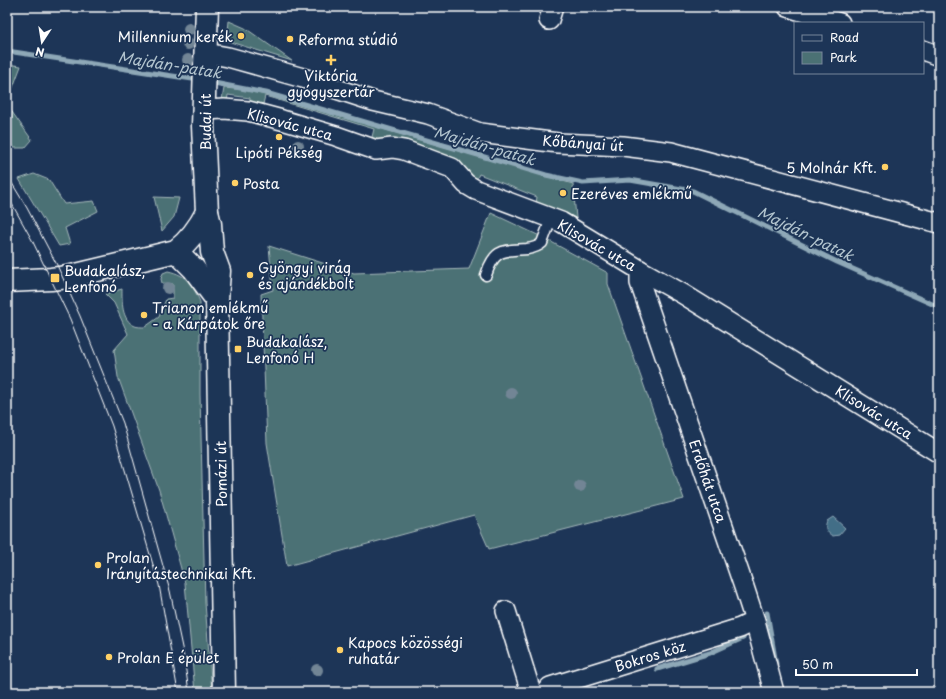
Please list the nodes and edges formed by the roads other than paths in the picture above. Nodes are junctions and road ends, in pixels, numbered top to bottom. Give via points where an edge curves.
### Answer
1 (207, 7) edge
2 (788, 7) edge
3 (837, 22) edge
4 (924, 50) edge
5 (939, 56) edge
6 (206, 60) junction
7 (204, 103) junction
8 (208, 212) junction
9 (551, 219) junction
10 (939, 223) edge
11 (212, 252) junction
12 (185, 253) junction
13 (640, 270) junction
14 (486, 275) dead end
15 (7, 281) edge
16 (217, 300) junction
17 (939, 453) edge
18 (506, 611) dead end
19 (755, 621) junction
20 (224, 692) edge
21 (531, 692) edge
22 (546, 692) edge
23 (774, 692) edge

1 - 6 main road, Budai út
2 - 3 street
4 - 5 street
6 - 7 main road, Budai út
6 - 10 street, Kőbányai út via 228,57 373,101 428,114 480,133 558,144 623,146 671,152
7 - 8 main road, Budai út
7 - 9 street, Klisovác utca via 282,120 376,150 404,150 452,168 466,184 476,190
8 - 11 main road, Budai út
8 - 12 main road
9 - 13 street, Klisovác utca via 567,225
9 - 14 lane via 540,245 499,253 491,261
11 - 12 main road via 202,245
11 - 16 main road, Pomázi út via 219,271
12 - 15 main road via 68,277
12 - 16 main road
13 - 17 street, Klisovác utca
13 - 19 street, Erdőhát utca via 644,297
16 - 20 main road, Pomázi út
18 - 21 street
19 - 22 street, Bokros köz via 740,628 550,687
19 - 23 street, Erdőhát utca

